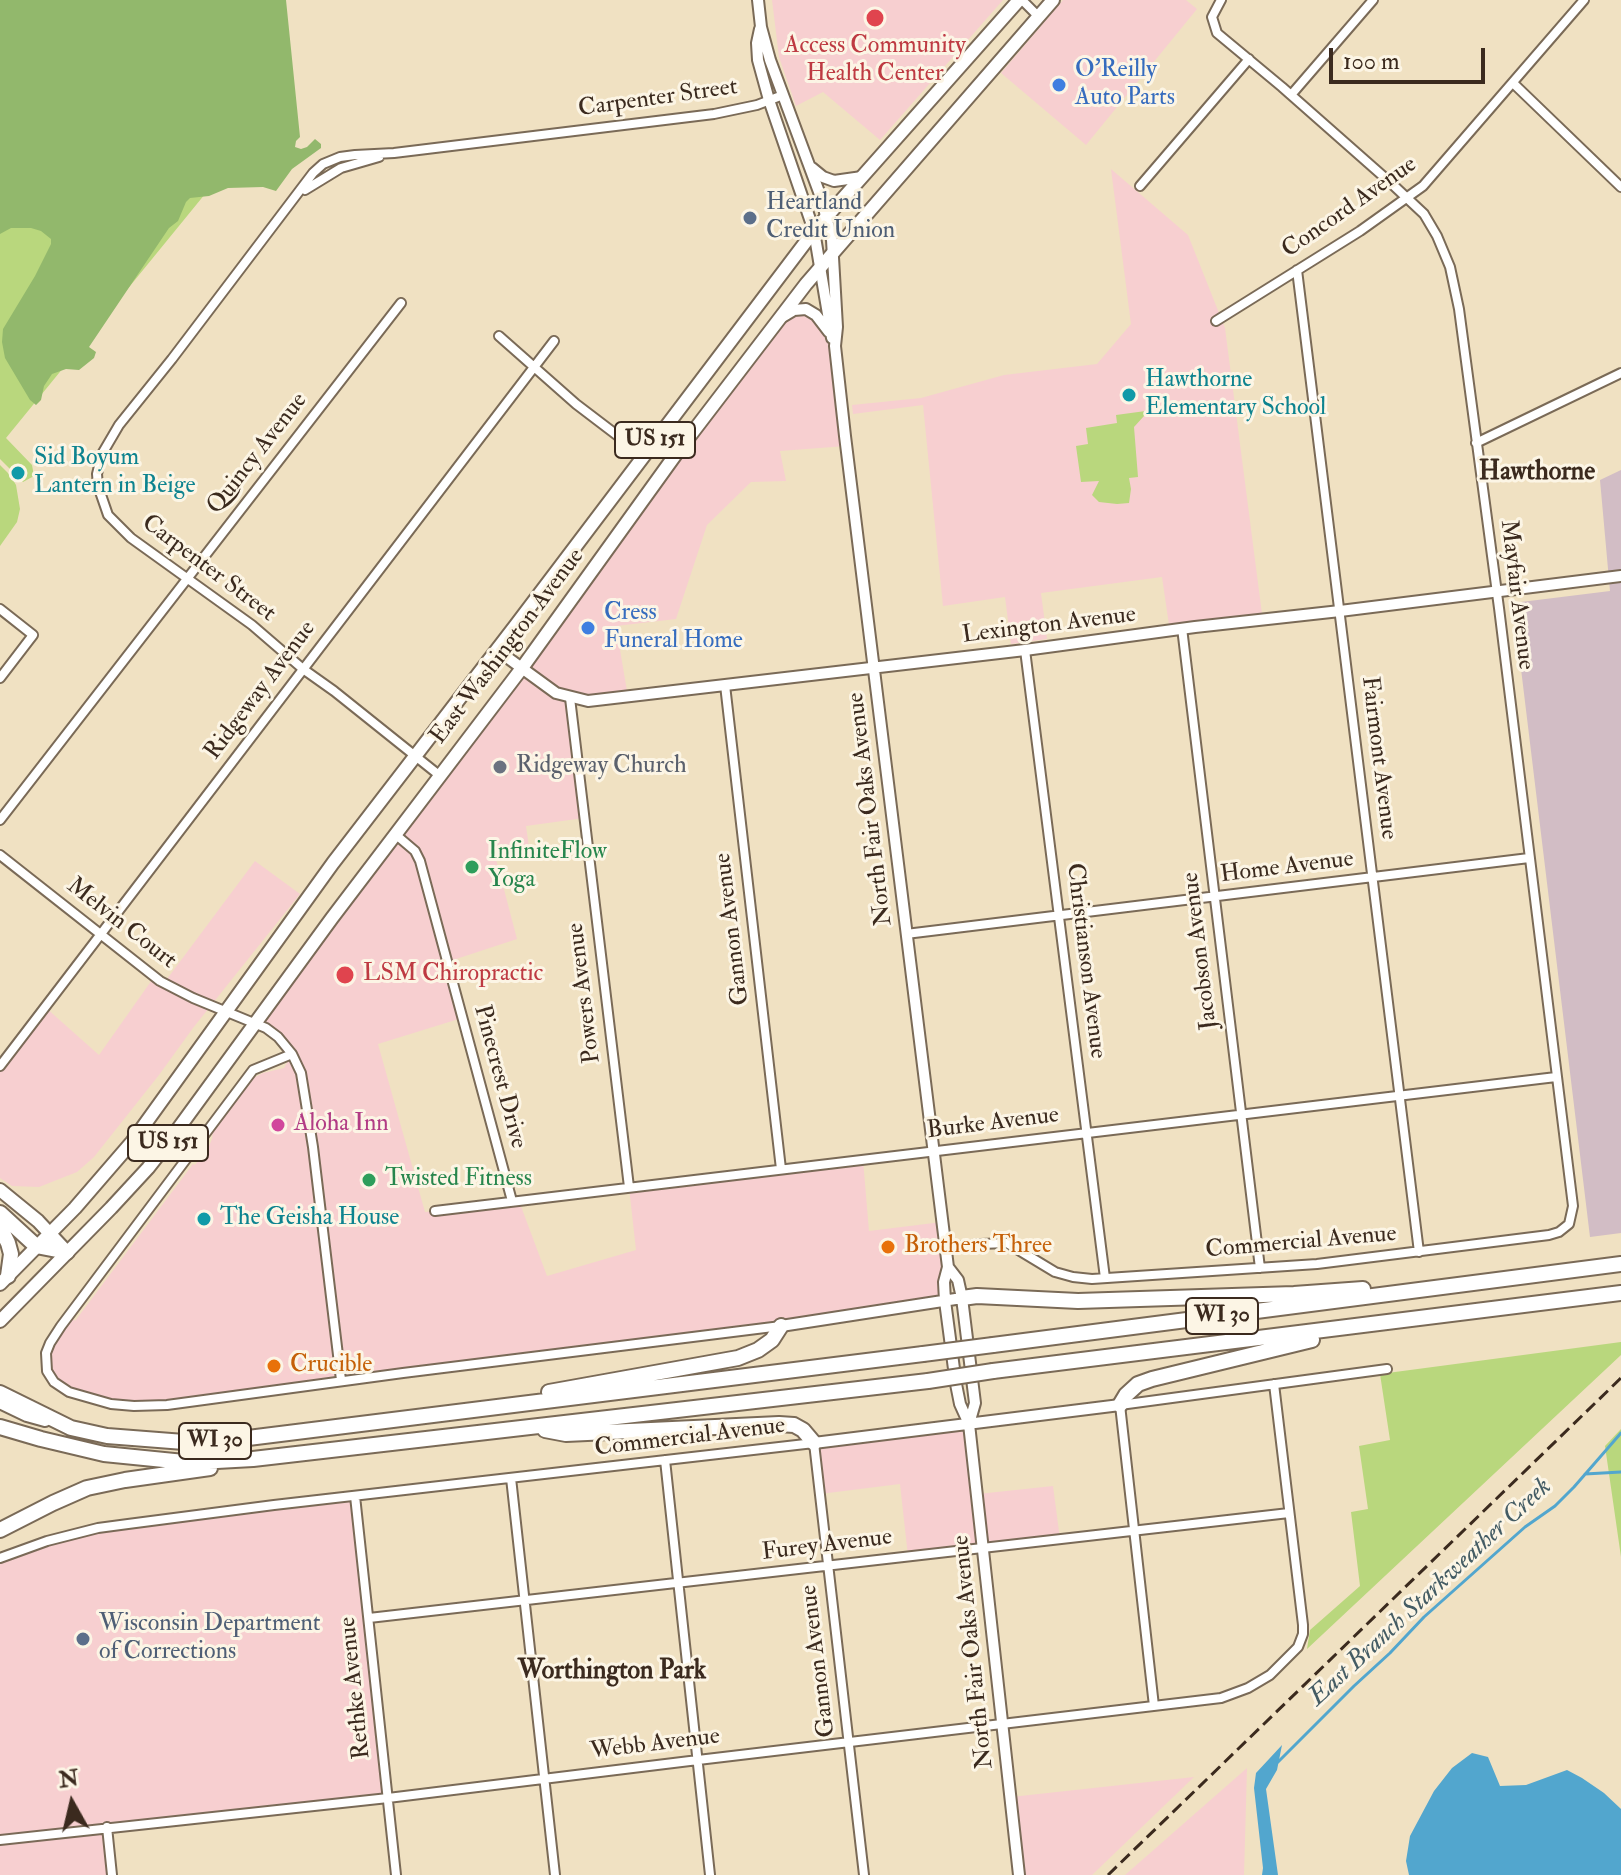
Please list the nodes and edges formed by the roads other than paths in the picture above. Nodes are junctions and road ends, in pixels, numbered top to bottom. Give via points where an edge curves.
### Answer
1 (758, 0) edge
2 (1020, 0) edge
3 (1053, 0) edge
4 (1221, 0) edge
5 (1373, 0) edge
6 (1584, 0) edge
7 (1039, 17) junction
8 (761, 27) junction
9 (1249, 59) junction
10 (1513, 83) junction
11 (783, 95) junction
12 (1291, 95) junction
13 (769, 100) junction
14 (810, 167) junction
15 (862, 177) junction
16 (1140, 186) dead end
17 (1621, 187) edge
18 (1407, 198) junction
19 (827, 216) junction
20 (814, 231) junction
21 (833, 252) junction
22 (820, 266) junction
23 (1297, 270) junction
24 (401, 303) dead end
25 (779, 319) junction
26 (1216, 321) dead end
27 (499, 336) dead end
28 (833, 340) junction
29 (554, 341) dead end
30 (533, 367) junction
31 (1621, 373) edge
32 (1476, 443) junction
33 (643, 455) junction
34 (1621, 576) edge
35 (186, 579) junction
36 (1497, 592) junction
37 (0, 609) edge
38 (1340, 611) junction
39 (1182, 628) junction
40 (497, 650) junction
41 (1025, 650) junction
42 (874, 667) junction
43 (522, 668) junction
44 (303, 669) junction
45 (0, 678) edge
46 (725, 685) junction
47 (570, 698) junction
48 (415, 756) junction
49 (439, 775) junction
50 (0, 820) edge
51 (395, 834) junction
52 (0, 855) edge
53 (1529, 858) junction
54 (1372, 877) junction
55 (1214, 896) junction
56 (1059, 915) junction
57 (906, 934) junction
58 (100, 935) junction
59 (225, 1011) junction
60 (255, 1023) junction
61 (292, 1054) junction
62 (0, 1066) edge
63 (1556, 1077) junction
64 (1399, 1095) junction
65 (1241, 1114) junction
66 (1087, 1133) junction
67 (934, 1151) junction
68 (781, 1169) junction
69 (629, 1187) junction
70 (0, 1190) edge
71 (512, 1201) junction
72 (435, 1211) dead end
73 (0, 1213) edge
74 (1569, 1224) joint
75 (0, 1227) edge
76 (49, 1234) junction
77 (36, 1246) junction
78 (946, 1248) junction
79 (67, 1252) junction
80 (1419, 1252) junction
81 (1621, 1264) edge
82 (948, 1267) junction
83 (1260, 1268) junction
84 (1105, 1278) junction
85 (4, 1280) edge
86 (1451, 1286) junction
87 (1621, 1293) edge
88 (962, 1298) junction
89 (945, 1301) junction
90 (0, 1321) edge
91 (1388, 1322) junction
92 (781, 1326) junction
93 (1387, 1369) dead end
94 (341, 1380) junction
95 (1274, 1384) junction
96 (0, 1393) edge
97 (0, 1402) edge
98 (1120, 1405) junction
99 (969, 1424) junction
100 (358, 1426) junction
101 (0, 1427) edge
102 (529, 1427) junction
103 (71, 1428) junction
104 (814, 1443) junction
105 (253, 1459) junction
106 (665, 1460) junction
107 (511, 1478) junction
108 (355, 1496) junction
109 (1289, 1513) junction
110 (0, 1530) edge
111 (1134, 1530) junction
112 (983, 1548) junction
113 (0, 1558) edge
114 (828, 1566) junction
115 (678, 1583) junction
116 (524, 1601) junction
117 (369, 1618) junction
118 (1154, 1706) junction
119 (1003, 1724) junction
120 (849, 1742) junction
121 (698, 1760) junction
122 (544, 1779) junction
123 (388, 1798) junction
124 (107, 1827) junction
125 (0, 1840) edge
126 (112, 1875) edge
127 (396, 1875) edge
128 (555, 1875) edge
129 (710, 1875) edge
130 (864, 1875) edge
131 (1019, 1875) edge

1 - 8 street
2 - 7 street
2 - 15 main road, East Washington Avenue / US 151
3 - 7 main road, East Washington Avenue / US 151
4 - 9 street, Mayfair Avenue via 1212,23
5 - 12 street
6 - 10 street, Concord Avenue
7 - 21 main road, East Washington Avenue / US 151
8 - 11 street, North Fair Oaks Avenue
8 - 13 street, North Fair Oaks Avenue via 758,60
9 - 12 street, Mayfair Avenue
9 - 16 street
10 - 17 street
10 - 18 street, Concord Avenue
11 - 13 street, Carpenter Street
11 - 14 street, North Fair Oaks Avenue
12 - 18 street, Mayfair Avenue
13 - 20 street, North Fair Oaks Avenue
13 - 35 street, Carpenter Street via 714,114 334,158 318,167 102,454 98,486 108,515
14 - 15 street via 834,181
14 - 19 street, North Fair Oaks Avenue
15 - 19 main road, East Washington Avenue / US 151
18 - 23 street, Concord Avenue
18 - 32 street, Mayfair Avenue via 1424,214 1450,267
19 - 20 main road, East Washington Avenue / US 151
19 - 21 street, North Fair Oaks Avenue
20 - 22 street, North Fair Oaks Avenue
20 - 33 main road, East Washington Avenue / US 151
21 - 22 main road, East Washington Avenue / US 151
21 - 28 street, North Fair Oaks Avenue
22 - 25 main road, East Washington Avenue / US 151
22 - 28 street, North Fair Oaks Avenue
23 - 26 street, Concord Avenue
23 - 38 street, Fairmont Avenue
24 - 35 street, Quincy Avenue
25 - 28 street via 806,309
25 - 43 main road, East Washington Avenue / US 151
27 - 30 street
28 - 42 street, North Fair Oaks Avenue
29 - 30 street, Ridgeway Avenue
30 - 33 street
30 - 44 street, Ridgeway Avenue
31 - 32 street
32 - 36 street, Mayfair Avenue
33 - 40 main road, East Washington Avenue / US 151
34 - 36 street, Lexington Avenue
35 - 44 street, Carpenter Street
35 - 50 street, Quincy Avenue
36 - 38 street, Lexington Avenue
36 - 53 street, Mayfair Avenue
37 - 45 street via 33,635
38 - 39 street, Lexington Avenue
38 - 54 street, Fairmont Avenue
39 - 41 street, Lexington Avenue
39 - 55 street, Jacobson Avenue
40 - 43 street, Lexington Avenue
40 - 48 main road, East Washington Avenue / US 151
41 - 42 street, Lexington Avenue
41 - 56 street, Christianson Avenue
42 - 46 street, Lexington Avenue
42 - 57 street, North Fair Oaks Avenue
43 - 47 street, Lexington Avenue
43 - 49 main road, East Washington Avenue / US 151
44 - 48 street, Carpenter Street
44 - 58 street, Ridgeway Avenue
46 - 47 street, Lexington Avenue via 588,701
46 - 68 street, Gannon Avenue
47 - 69 street, Powers Avenue
48 - 49 street, Carpenter Street
48 - 59 main road, East Washington Avenue / US 151
49 - 51 main road, East Washington Avenue / US 151
51 - 60 main road, East Washington Avenue / US 151
51 - 71 street, Pinecrest Drive via 420,861
52 - 58 street, Melvin Court
53 - 54 street, Home Avenue
53 - 63 street, Mayfair Avenue
54 - 55 street, Home Avenue
54 - 64 street, Fairmont Avenue
55 - 56 street, Home Avenue
55 - 65 street, Jacobson Avenue
56 - 57 street, Home Avenue
56 - 66 street, Christianson Avenue
57 - 67 street, North Fair Oaks Avenue
58 - 59 street, Melvin Court via 160,981
58 - 62 street, Ridgeway Avenue
59 - 60 street, Melvin Court
59 - 76 main road, East Washington Avenue / US 151 via 126,1149
60 - 61 street via 274,1033
60 - 79 main road, East Washington Avenue / US 151 via 155,1159
61 - 94 street via 301,1073 308,1118
61 - 94 street via 253,1070 50,1343 45,1362 54,1382 69,1392 134,1406
63 - 64 street, Burke Avenue
63 - 74 street, Mayfair Avenue via 1573,1206
64 - 65 street, Burke Avenue
64 - 80 street, Fairmont Avenue
65 - 66 street, Burke Avenue
65 - 83 street, Jacobson Avenue
66 - 67 street, Burke Avenue
66 - 84 street, Christianson Avenue
67 - 68 street, Burke Avenue
67 - 78 street, North Fair Oaks Avenue
68 - 69 street, Burke Avenue
69 - 71 street, Burke Avenue
70 - 76 main road
71 - 72 street, Burke Avenue
73 - 77 highway
74 - 80 street, Commercial Avenue via 1549,1235
75 - 85 highway via 11,1254
76 - 77 main road, East Washington Avenue / US 151
76 - 79 main road
77 - 79 highway
77 - 85 main road, East Washington Avenue / US 151
78 - 82 street, North Fair Oaks Avenue
78 - 84 street, Commercial Avenue via 1007,1243 1055,1272
79 - 90 main road, East Washington Avenue / US 151
80 - 83 street, Commercial Avenue
81 - 86 highway, WI 30
82 - 88 street, North Fair Oaks Avenue
82 - 89 street, North Fair Oaks Avenue
83 - 84 street, Commercial Avenue
86 - 88 highway via 1078,1301
86 - 100 highway, WI 30, bridge
87 - 91 highway, WI 30
88 - 89 street
88 - 99 street, North Fair Oaks Avenue via 975,1403
89 - 92 street
89 - 99 street, North Fair Oaks Avenue via 958,1394
91 - 98 highway via 1152,1379 1138,1384
91 - 102 highway, WI 30, bridge
92 - 94 street
92 - 100 highway via 772,1340 738,1358
93 - 95 street, Commercial Avenue
95 - 98 street, Commercial Avenue
95 - 109 street
96 - 103 highway
97 - 103 main road, WI 30
98 - 99 street, Commercial Avenue
98 - 111 street
99 - 104 street, Commercial Avenue
99 - 112 street, North Fair Oaks Avenue
100 - 103 highway, WI 30 via 184,1442
101 - 105 highway, WI 30 via 119,1456 184,1462
102 - 104 highway via 566,1434 779,1424 794,1425
102 - 105 highway, WI 30
104 - 106 street, Commercial Avenue
104 - 114 street, Gannon Avenue
105 - 110 highway via 87,1488
106 - 107 street, Commercial Avenue
106 - 115 street
107 - 108 street, Commercial Avenue
107 - 116 street
108 - 113 street, Commercial Avenue via 98,1528
108 - 117 street, Rethke Avenue
109 - 111 street, Furey Avenue
109 - 118 street, Webb Avenue via 1303,1625 1298,1647 1248,1688 1221,1698
111 - 112 street, Furey Avenue
111 - 118 street
112 - 114 street, Furey Avenue
112 - 119 street, North Fair Oaks Avenue
114 - 115 street, Furey Avenue
114 - 120 street, Gannon Avenue
115 - 116 street, Furey Avenue
115 - 121 street
116 - 117 street, Furey Avenue
116 - 122 street
117 - 123 street, Rethke Avenue
118 - 119 street, Webb Avenue
119 - 120 street, Webb Avenue
119 - 131 street, North Fair Oaks Avenue
120 - 121 street, Webb Avenue
120 - 130 street, Gannon Avenue
121 - 122 street, Webb Avenue
121 - 129 street
122 - 123 street, Webb Avenue
122 - 128 street
123 - 124 street, Webb Avenue
123 - 127 street, Rethke Avenue
124 - 125 street, Webb Avenue
124 - 126 street

